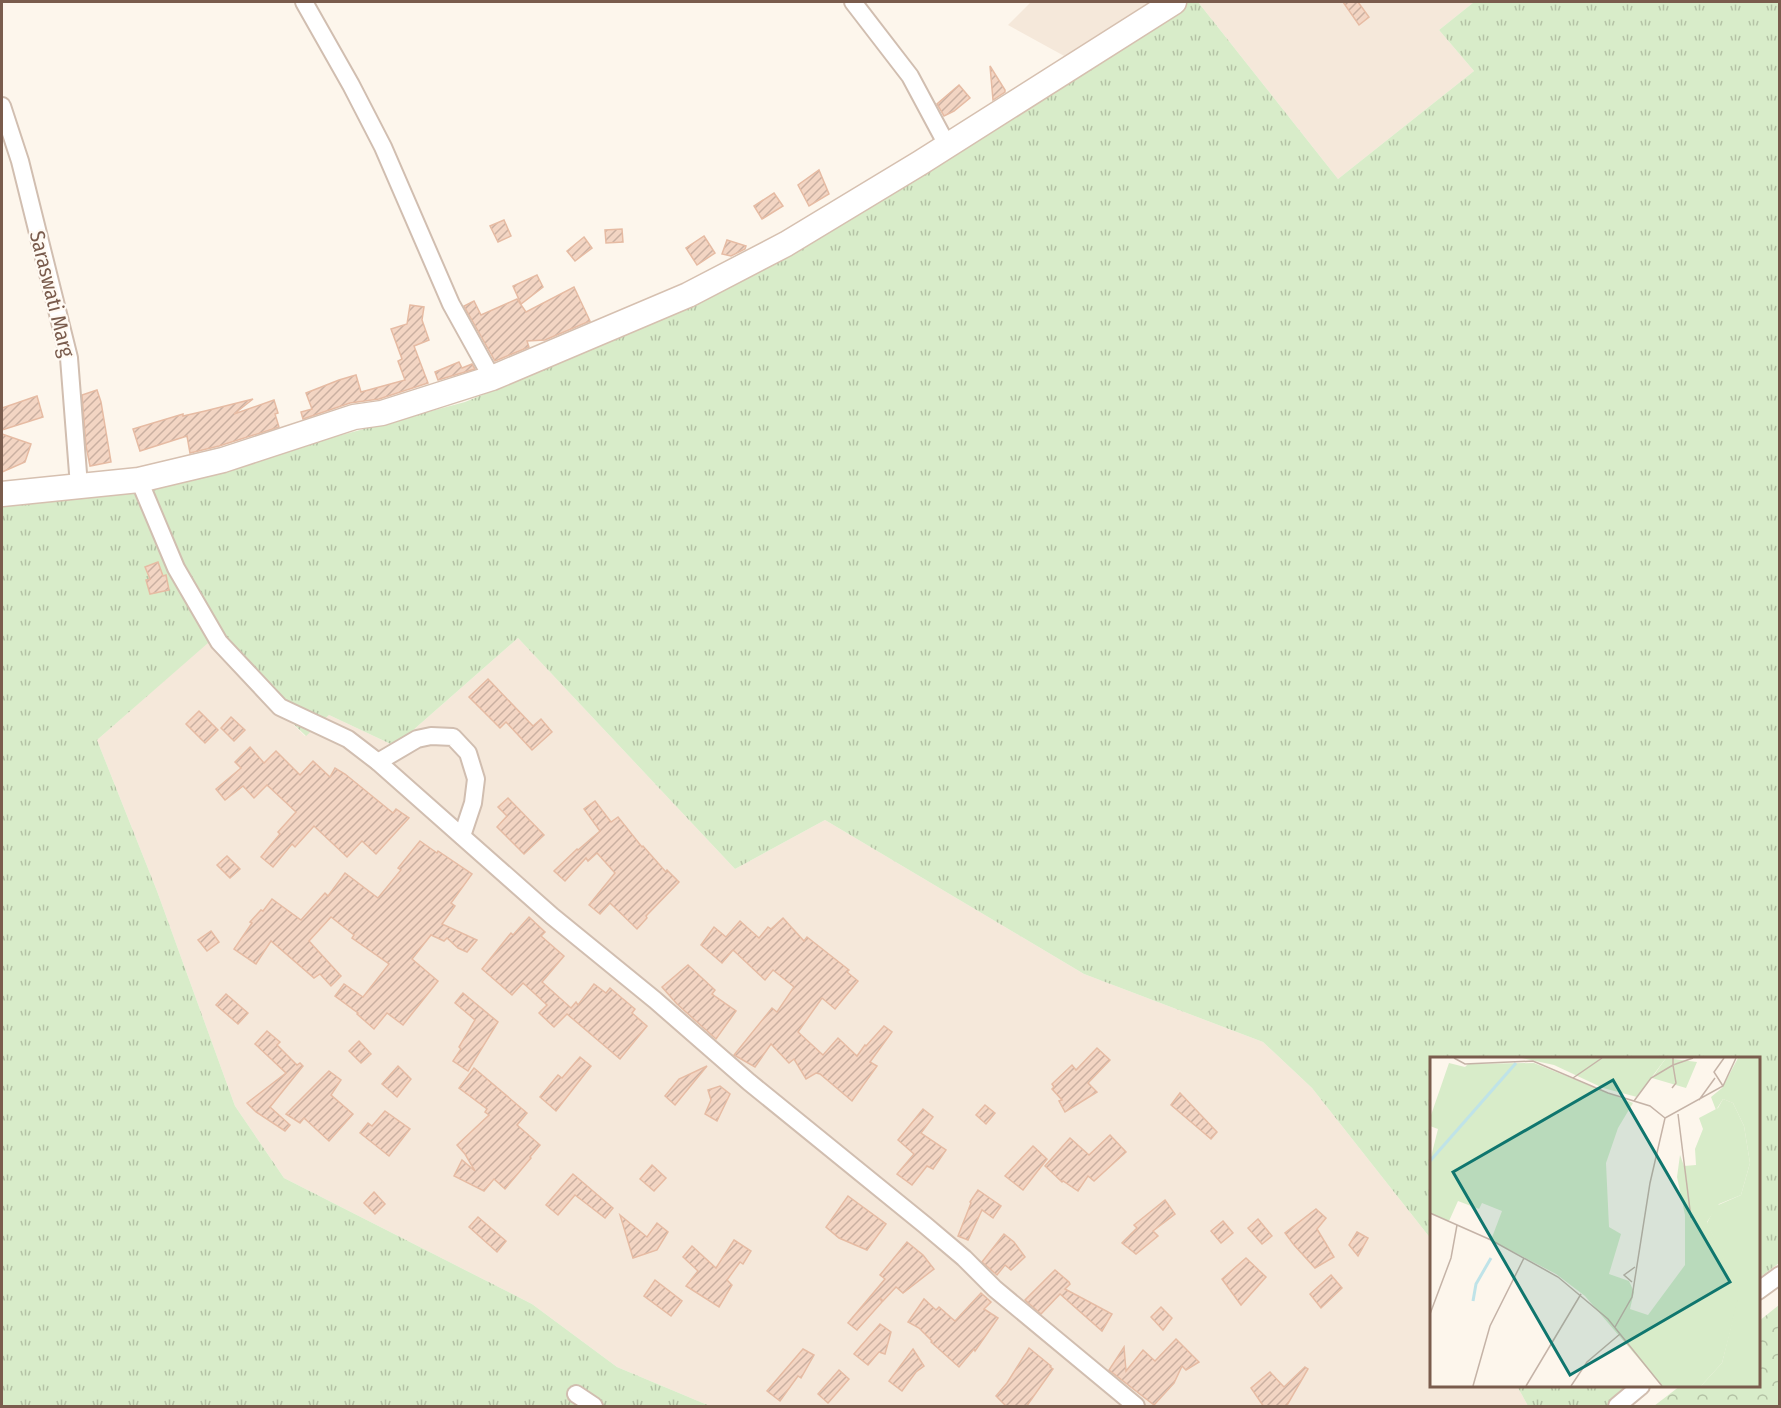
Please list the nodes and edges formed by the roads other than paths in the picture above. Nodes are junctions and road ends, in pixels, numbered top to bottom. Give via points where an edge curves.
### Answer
1 (304, 2) edge
2 (853, 2) edge
3 (1174, 2) edge
4 (2, 106) edge
5 (947, 145) junction
6 (492, 378) junction
7 (140, 480) junction
8 (79, 486) junction
9 (2, 494) edge
10 (378, 762) junction
11 (462, 836) junction
12 (1779, 1275) edge
13 (1760, 1289) edge
14 (1640, 1387) edge
15 (576, 1395) dead end
16 (594, 1407) edge
17 (1136, 1407) edge
18 (1617, 1407) edge

1 - 6 street via 383,147 452,304
2 - 5 street via 910,76
3 - 5 street
4 - 8 street, Saraswati Marg via 20,161 69,358
5 - 6 street via 786,244 708,285
6 - 7 street via 223,460
7 - 8 street
7 - 10 street via 176,568 219,642 280,706 348,739
8 - 9 street
10 - 11 street
10 - 11 street via 417,739 453,737 468,753 476,779
11 - 17 street
12 - 13 street
14 - 18 street
15 - 16 street

